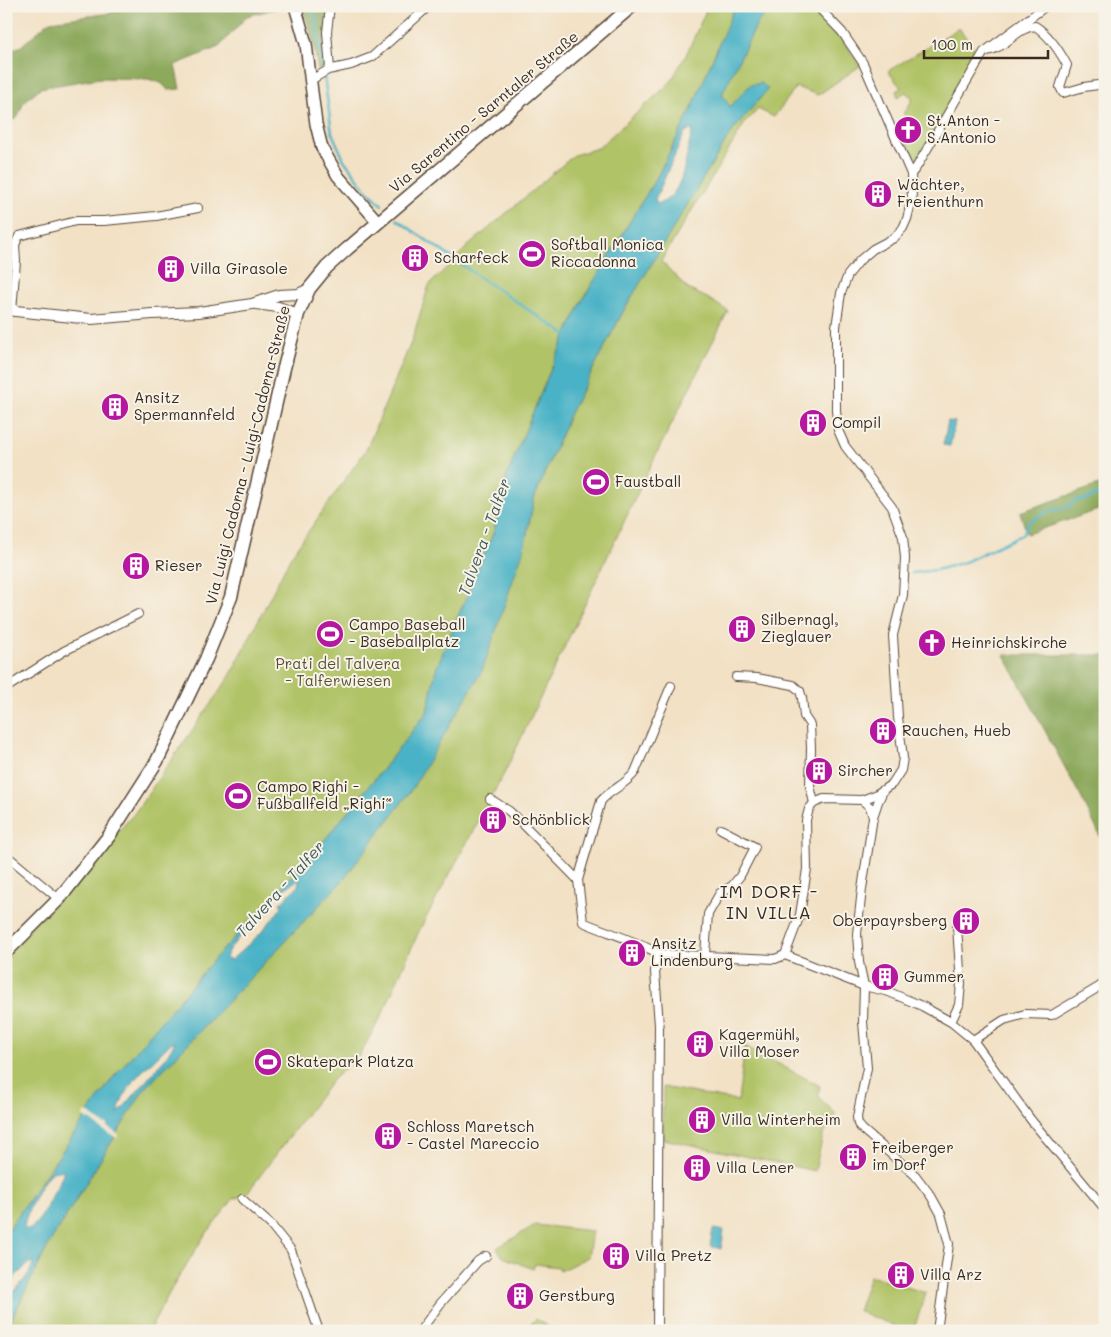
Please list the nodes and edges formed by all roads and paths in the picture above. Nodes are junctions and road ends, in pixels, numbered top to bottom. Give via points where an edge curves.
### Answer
1 (295, 6) edge
2 (330, 6) edge
3 (429, 6) edge
4 (632, 6) edge
5 (817, 6) edge
6 (1046, 6) edge
7 (985, 51) junction
8 (329, 70) junction
9 (314, 78) junction
10 (1105, 84) edge
11 (911, 174) junction
12 (198, 208) dead end
13 (378, 222) junction
14 (309, 289) junction
15 (252, 304) junction
16 (9, 310) edge
17 (298, 314) junction
18 (138, 614) dead end
19 (736, 677) dead end
20 (671, 686) dead end
21 (6, 688) edge
22 (884, 790) junction
23 (490, 800) dead end
24 (862, 800) junction
25 (814, 803) junction
26 (873, 817) junction
27 (721, 829) dead end
28 (6, 855) edge
29 (578, 880) junction
30 (59, 899) junction
31 (957, 927) dead end
32 (6, 952) edge
33 (660, 954) junction
34 (706, 955) junction
35 (785, 955) junction
36 (1105, 982) edge
37 (864, 986) junction
38 (951, 1022) junction
39 (973, 1040) junction
40 (242, 1198) dead end
41 (1105, 1209) edge
42 (486, 1256) dead end
43 (320, 1331) edge
44 (420, 1331) edge
45 (657, 1331) edge
46 (937, 1331) edge

1 - 9 main road
2 - 8 street via 327,36
3 - 8 street via 372,57
4 - 13 main road, Via Sarentino - Sarntaler Straße
5 - 11 street via 842,32 862,63
6 - 7 street
7 - 10 street via 998,49 1025,29 1035,26 1067,65 1060,87 1063,92
7 - 11 street
8 - 9 street
9 - 13 main road via 316,124 326,159 346,188
11 - 22 street via 912,199 908,219 894,238 860,260 848,275 841,293 836,327 838,430 845,446 892,507 903,537 903,595 893,635 903,758 901,770
12 - 16 street via 156,216 76,221 19,236
13 - 14 main road, Via Sarentino - Sarntaler Straße via 327,267
14 - 15 street
14 - 17 main road, Via Luigi Cadorna - Luigi-Cadorna-Straße
15 - 16 street via 199,312 91,319
15 - 17 street via 278,307
17 - 30 main road, Via Luigi Cadorna - Luigi-Cadorna-Straße via 231,597 206,660 157,761 109,836
18 - 21 street via 64,651
19 - 25 street via 793,685 800,691 804,716 810,725 810,786
20 - 29 street via 635,772 630,780 606,794 601,801
22 - 24 street
22 - 26 street
23 - 29 street via 509,811
24 - 25 street via 824,799
24 - 26 street via 870,807
25 - 35 street via 806,820 806,869 800,915
26 - 37 street via 857,934 858,962
27 - 34 street via 755,847 740,876 720,893 708,914
28 - 30 street
29 - 33 street via 583,922
30 - 32 main road, Via Luigi Cadorna - Luigi-Cadorna-Straße
31 - 38 street via 960,1005
33 - 34 street
33 - 45 street via 655,972 659,1025
34 - 35 street via 775,960
35 - 37 street
36 - 39 street via 1052,1015 1025,1014 1004,1020
37 - 38 street via 889,992
37 - 46 street via 867,1068 858,1124 915,1176 941,1214 949,1244
38 - 39 street
39 - 41 street via 1031,1120
40 - 43 street via 271,1224 291,1250
42 - 44 street via 440,1304

